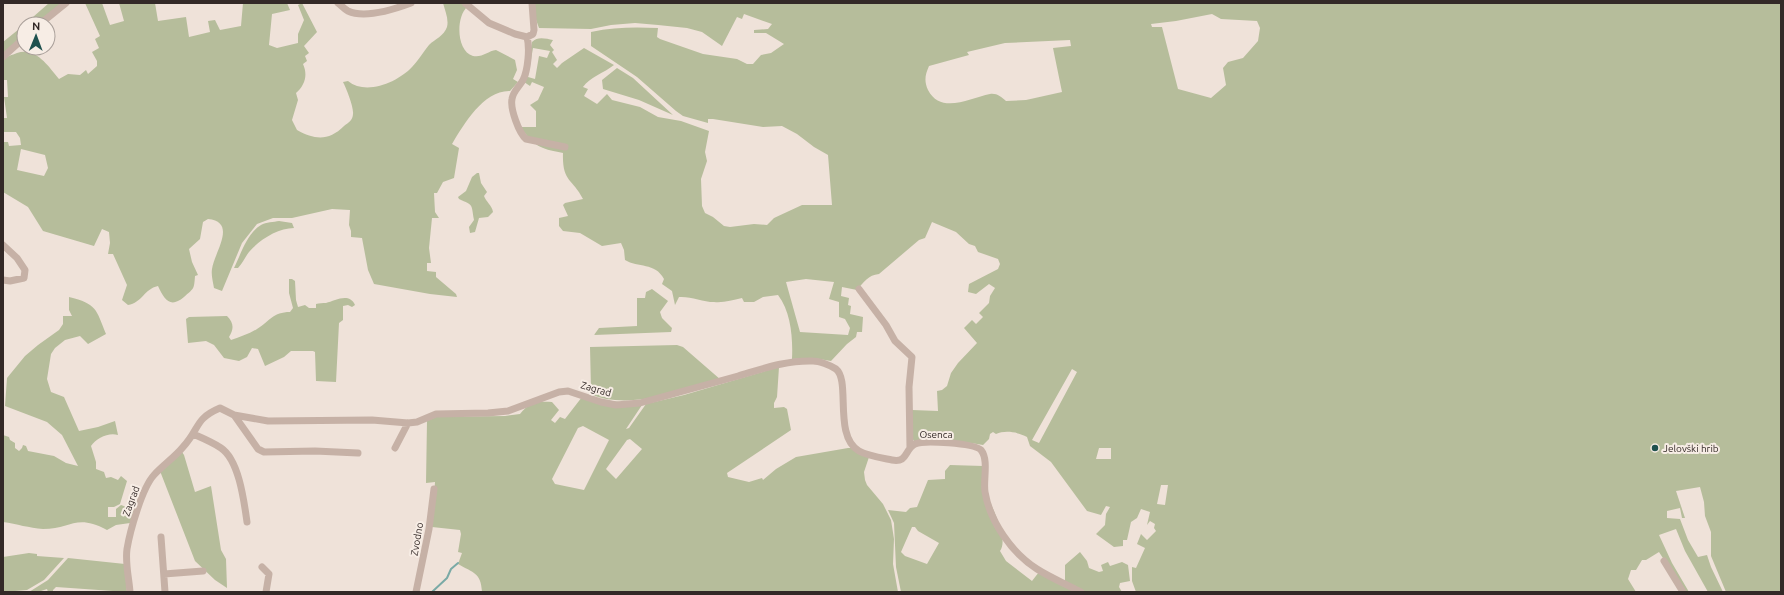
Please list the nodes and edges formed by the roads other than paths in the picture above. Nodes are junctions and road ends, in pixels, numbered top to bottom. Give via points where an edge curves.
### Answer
1 (66, 3) edge
2 (338, 3) edge
3 (411, 3) edge
4 (465, 3) edge
5 (532, 3) edge
6 (50, 16) edge
7 (527, 37) junction
8 (16, 45) edge
9 (3, 57) edge
10 (565, 147) dead end
11 (3, 245) edge
12 (3, 280) edge
13 (859, 289) dead end
14 (779, 365) joint
15 (234, 415) junction
16 (408, 423) junction
17 (193, 434) junction
18 (395, 448) dead end
19 (910, 448) junction
20 (358, 453) dead end
21 (434, 489) dead end
22 (247, 522) dead end
23 (161, 537) dead end
24 (1664, 561) dead end
25 (262, 567) dead end
26 (203, 571) dead end
27 (164, 574) junction
28 (130, 592) edge
29 (165, 592) edge
30 (266, 592) edge
31 (416, 592) edge
32 (1081, 592) edge
33 (1683, 592) edge

1 - 6 street
2 - 3 street via 348,11 365,13 393,10
4 - 7 street via 489,23
5 - 7 street via 534,30
7 - 10 street via 530,46 524,79 512,98 518,127 526,139
8 - 9 street
11 - 12 street via 25,270 24,278
13 - 19 street via 886,325 894,341 912,357 909,387
14 - 16 street, Zagrad via 640,402 616,405 568,391 508,411 436,414 418,422
14 - 19 street, Osenca via 814,361 836,369 844,384 842,411 849,438 853,446 860,451 900,460
15 - 16 street, Zagrad via 268,421 372,420
15 - 17 street, Zagrad via 220,408 205,415
15 - 20 street via 258,449 264,452
16 - 18 street
17 - 22 street via 221,448 230,458 241,486
17 - 28 street, Zagrad via 184,447 154,475 147,486 127,550
19 - 32 street, Osenca via 922,442 975,446 980,450 984,457 988,505 1008,542 1037,570
21 - 31 street, Zvodno
23 - 27 street
24 - 33 street
25 - 30 street via 269,574
26 - 27 street
27 - 29 street

